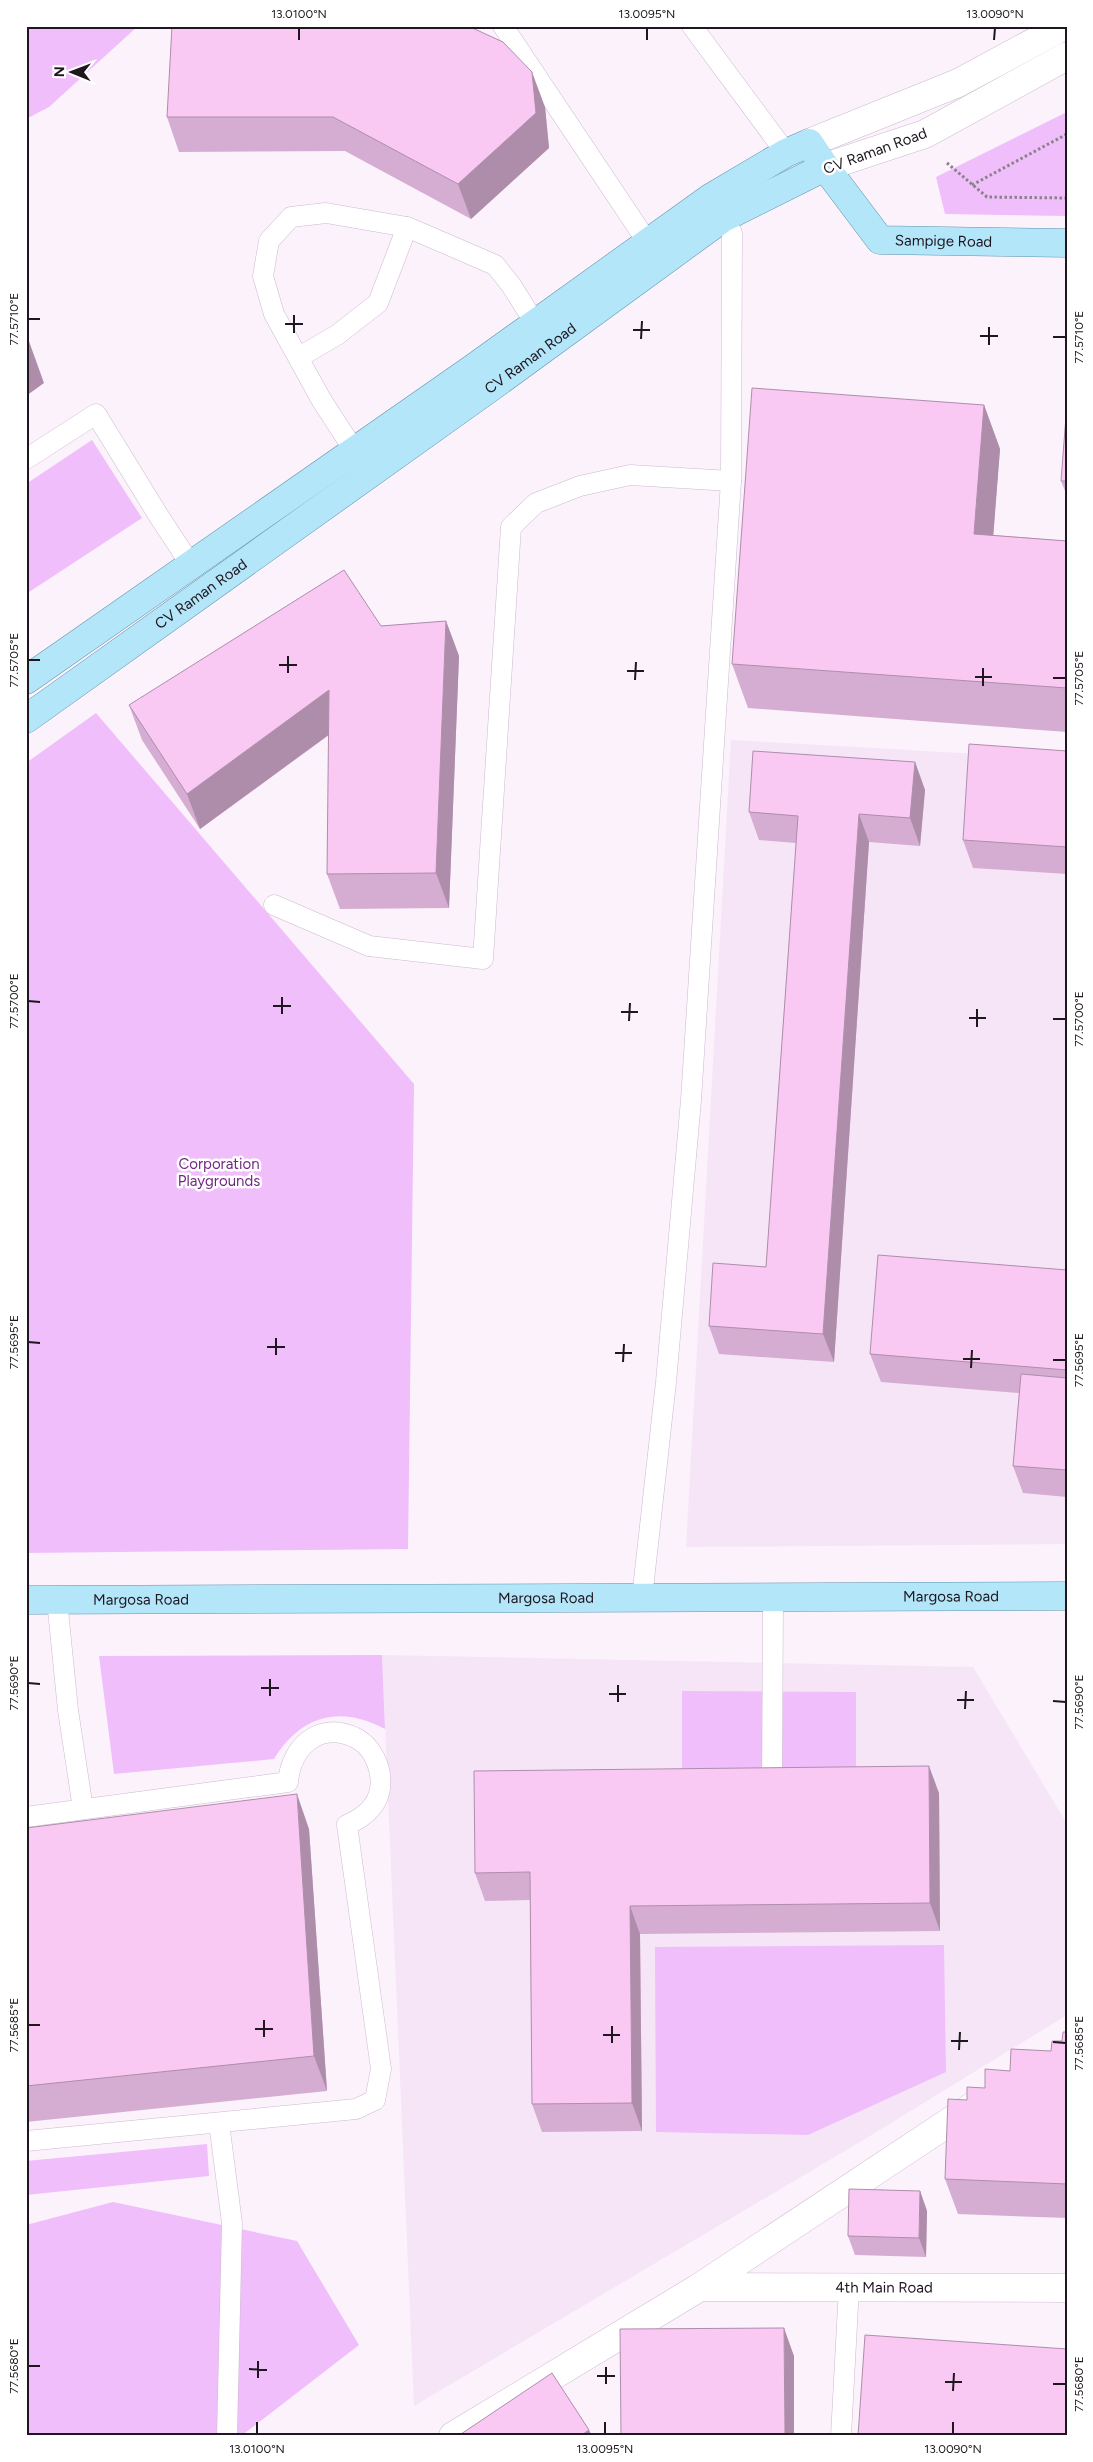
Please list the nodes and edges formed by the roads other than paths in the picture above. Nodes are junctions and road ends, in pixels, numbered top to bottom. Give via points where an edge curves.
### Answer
1 (503, 26) edge
2 (692, 26) edge
3 (1064, 26) edge
4 (1067, 56) edge
5 (798, 148) junction
6 (824, 167) junction
7 (723, 218) junction
8 (408, 227) junction
9 (648, 243) junction
10 (1067, 243) edge
11 (535, 323) junction
12 (299, 357) junction
13 (354, 450) junction
14 (26, 459) edge
15 (731, 481) junction
16 (192, 565) junction
17 (26, 680) edge
18 (26, 719) edge
19 (274, 905) dead end
20 (1067, 1596) edge
21 (642, 1598) junction
22 (773, 1598) junction
23 (26, 1600) edge
24 (56, 1600) junction
25 (772, 1788) edge
26 (83, 1809) junction
27 (26, 1817) edge
28 (995, 2092) edge
29 (219, 2123) junction
30 (26, 2142) edge
31 (700, 2287) junction
32 (849, 2287) junction
33 (1067, 2288) edge
34 (227, 2436) edge
35 (453, 2436) edge
36 (842, 2436) edge

1 - 9 lane
2 - 5 lane
3 - 5 street, CV Raman Road via 958,83
4 - 6 street, CV Raman Road via 925,134
5 - 6 main road
5 - 9 main road, CV Raman Road via 710,198
6 - 7 main road, CV Raman Road
6 - 10 main road, Sampige Road via 880,240
7 - 15 lane via 732,233
7 - 18 main road, CV Raman Road
8 - 11 lane via 495,264
8 - 12 lane via 378,303 337,335
8 - 12 lane via 326,213 292,217 270,242 263,276 274,314
9 - 11 main road, CV Raman Road
11 - 13 main road, CV Raman Road
12 - 13 lane via 322,401
13 - 16 main road, CV Raman Road
14 - 16 lane via 96,414
15 - 19 lane via 630,475 580,486 536,503 511,527 483,960 369,946
15 - 21 lane via 690,1110 666,1382
16 - 17 main road, CV Raman Road
20 - 22 main road, Margosa Road
21 - 22 main road, Margosa Road
21 - 24 main road, Margosa Road
22 - 25 lane
23 - 24 main road, Margosa Road
24 - 26 lane
26 - 27 lane
26 - 29 lane via 288,1782 290,1766 297,1751 309,1740 323,1734 340,1733 355,1738 368,1747 376,1760 380,1791 373,1806 347,1825 381,2069 376,2100 356,2109
28 - 31 street
29 - 30 lane
29 - 34 lane via 232,2222
31 - 32 street, 4th Main Road
31 - 35 street
32 - 33 street, 4th Main Road
32 - 36 lane

